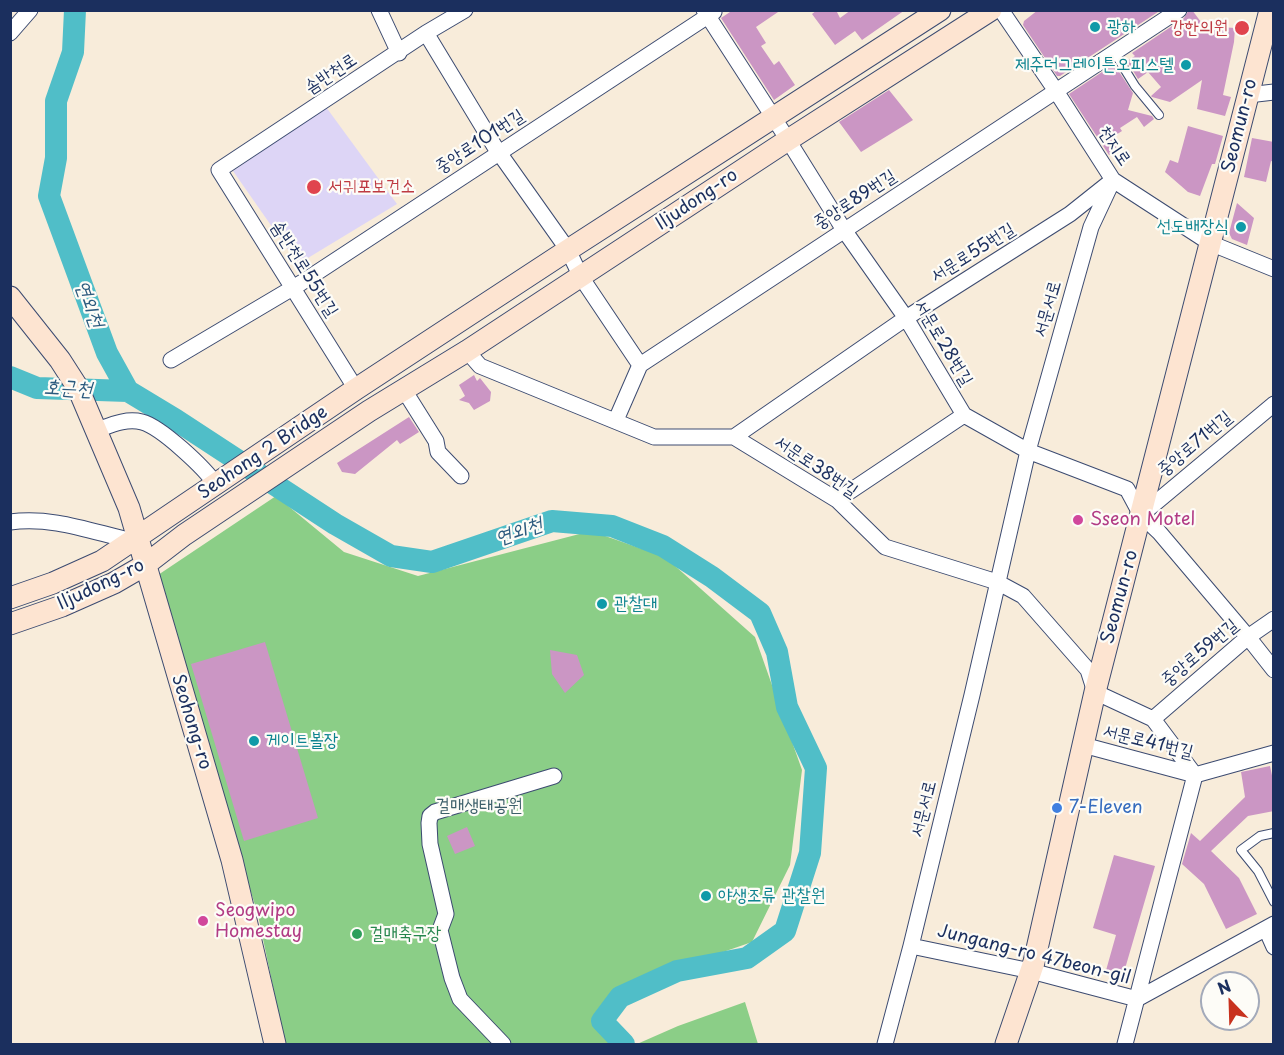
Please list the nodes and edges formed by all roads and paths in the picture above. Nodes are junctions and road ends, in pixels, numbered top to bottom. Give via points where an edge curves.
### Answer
1 (30, 10) edge
2 (380, 10) edge
3 (465, 10) edge
4 (940, 10) edge
5 (991, 10) edge
6 (1001, 10) edge
7 (1179, 10) edge
8 (1270, 10) edge
9 (709, 12) edge
10 (10, 33) edge
11 (426, 33) junction
12 (1114, 52) junction
13 (399, 53) junction
14 (1056, 91) junction
15 (1274, 92) edge
16 (1248, 95) junction
17 (1159, 115) dead end
18 (774, 118) junction
19 (788, 140) junction
20 (499, 153) junction
21 (219, 170) joint
22 (1113, 180) junction
23 (844, 230) junction
24 (1210, 243) junction
25 (568, 250) junction
26 (1274, 269) edge
27 (581, 277) junction
28 (292, 288) junction
29 (10, 297) edge
30 (906, 318) junction
31 (467, 351) junction
32 (171, 360) dead end
33 (640, 364) junction
34 (356, 390) junction
35 (404, 390) junction
36 (1274, 404) edge
37 (369, 411) joint
38 (964, 415) junction
39 (616, 420) junction
40 (97, 430) junction
41 (734, 437) junction
42 (1029, 451) junction
43 (461, 476) dead end
44 (216, 485) junction
45 (837, 500) junction
46 (1141, 515) junction
47 (170, 516) joint
48 (10, 522) edge
49 (184, 535) joint
50 (135, 540) junction
51 (145, 565) junction
52 (997, 582) junction
53 (10, 598) edge
54 (1274, 619) edge
55 (10, 624) edge
56 (1248, 637) junction
57 (1274, 670) edge
58 (1095, 692) junction
59 (1153, 719) junction
60 (1083, 745) junction
61 (1274, 753) edge
62 (1196, 775) junction
63 (554, 776) dead end
64 (1274, 833) edge
65 (1274, 902) edge
66 (1270, 927) edge
67 (911, 946) junction
68 (1274, 947) edge
69 (1031, 971) junction
70 (1137, 999) junction
71 (275, 1044) edge
72 (503, 1044) edge
73 (885, 1044) edge
74 (1006, 1044) edge
75 (1125, 1044) edge

1 - 10 street
2 - 13 street
3 - 11 street, 솜반천로
4 - 18 main road, Iljudong-ro
5 - 19 main road, Iljudong-ro
6 - 14 street, 천지로
7 - 12 street, 중앙로89번길
8 - 16 main road, Seomun-ro
9 - 18 street, 서문로28번길
9 - 20 street, 중앙로101번길
11 - 13 street, 솜반천로
11 - 20 street
12 - 14 street, 중앙로89번길
12 - 17 lane
13 - 21 street, 솜반천로
14 - 22 street, 천지로
14 - 23 street, 중앙로89번길
15 - 16 street
16 - 24 main road, Seomun-ro
18 - 19 street, 서문로28번길
18 - 25 main road, Iljudong-ro
19 - 23 street, 서문로28번길
19 - 27 main road, Iljudong-ro
20 - 25 street
20 - 28 street, 중앙로101번길
21 - 28 street, 솜반천로55번길
22 - 24 street, 천지로
22 - 30 street, 서문로55번길 via 1070,214
22 - 42 street, 서문서로 via 1091,227
23 - 30 street, 서문로28번길
23 - 33 street, 중앙로89번길
24 - 26 street, 천지로
24 - 46 main road, Seomun-ro
25 - 27 street
25 - 34 main road, Iljudong-ro
27 - 31 main road, Iljudong-ro
27 - 33 street
28 - 32 street, 중앙로101번길
28 - 34 street, 솜반천로55번길
29 - 40 main road, Seohong-ro via 69,374
30 - 38 street, 서문로28번길
30 - 41 street, 서문로55번길
31 - 35 main road, Iljudong-ro
31 - 39 street via 480,366
33 - 39 street
34 - 44 main road, Seohong 2 Bridge
35 - 37 main road, Iljudong-ro
35 - 43 street via 436,441 438,453
36 - 46 street, 중앙로71번길
37 - 49 main road, Seohong 2 Bridge
38 - 42 street, 서문로28번길
38 - 45 street
39 - 41 street via 654,437
40 - 44 street via 123,421 143,422 168,438
40 - 50 main road, Seohong-ro via 129,508
41 - 45 street, 서문로38번길
42 - 46 street, 서문로28번길 via 1127,489
42 - 52 street, 서문서로
44 - 47 main road, Seohong 2 Bridge
45 - 52 street, 서문로38번길 via 885,548
46 - 56 street, 서문로28번길 via 1160,532
46 - 58 main road, Seomun-ro
47 - 50 main road, Iljudong-ro
48 - 50 street via 31,519
49 - 51 main road, Iljudong-ro
50 - 51 main road, Seohong-ro
50 - 53 main road, Iljudong-ro via 102,561
51 - 55 main road, Iljudong-ro via 62,606
51 - 71 main road, Seohong-ro via 232,860
52 - 58 street, 서문로38번길 via 1023,596 1088,670
52 - 67 street, 서문서로
54 - 56 street, 중앙로59번길
56 - 57 street, 서문로28번길
56 - 59 street, 중앙로59번길
58 - 59 street
58 - 60 main road, Seomun-ro
59 - 62 street
60 - 62 street, 서문로41번길
60 - 69 main road, Seomun-ro
61 - 62 street, 서문로41번길
62 - 70 street
63 - 72 street via 430,816 430,844 447,914 440,930 457,991
64 - 65 lane via 1260,836 1241,850 1258,871
66 - 68 street
66 - 70 street, Jungang-ro 47beon-gil
67 - 69 street, Jungang-ro 47beon-gil
67 - 73 street, 서문서로
69 - 70 street, Jungang-ro 47beon-gil
69 - 74 main road, Seomun-ro
70 - 75 street

